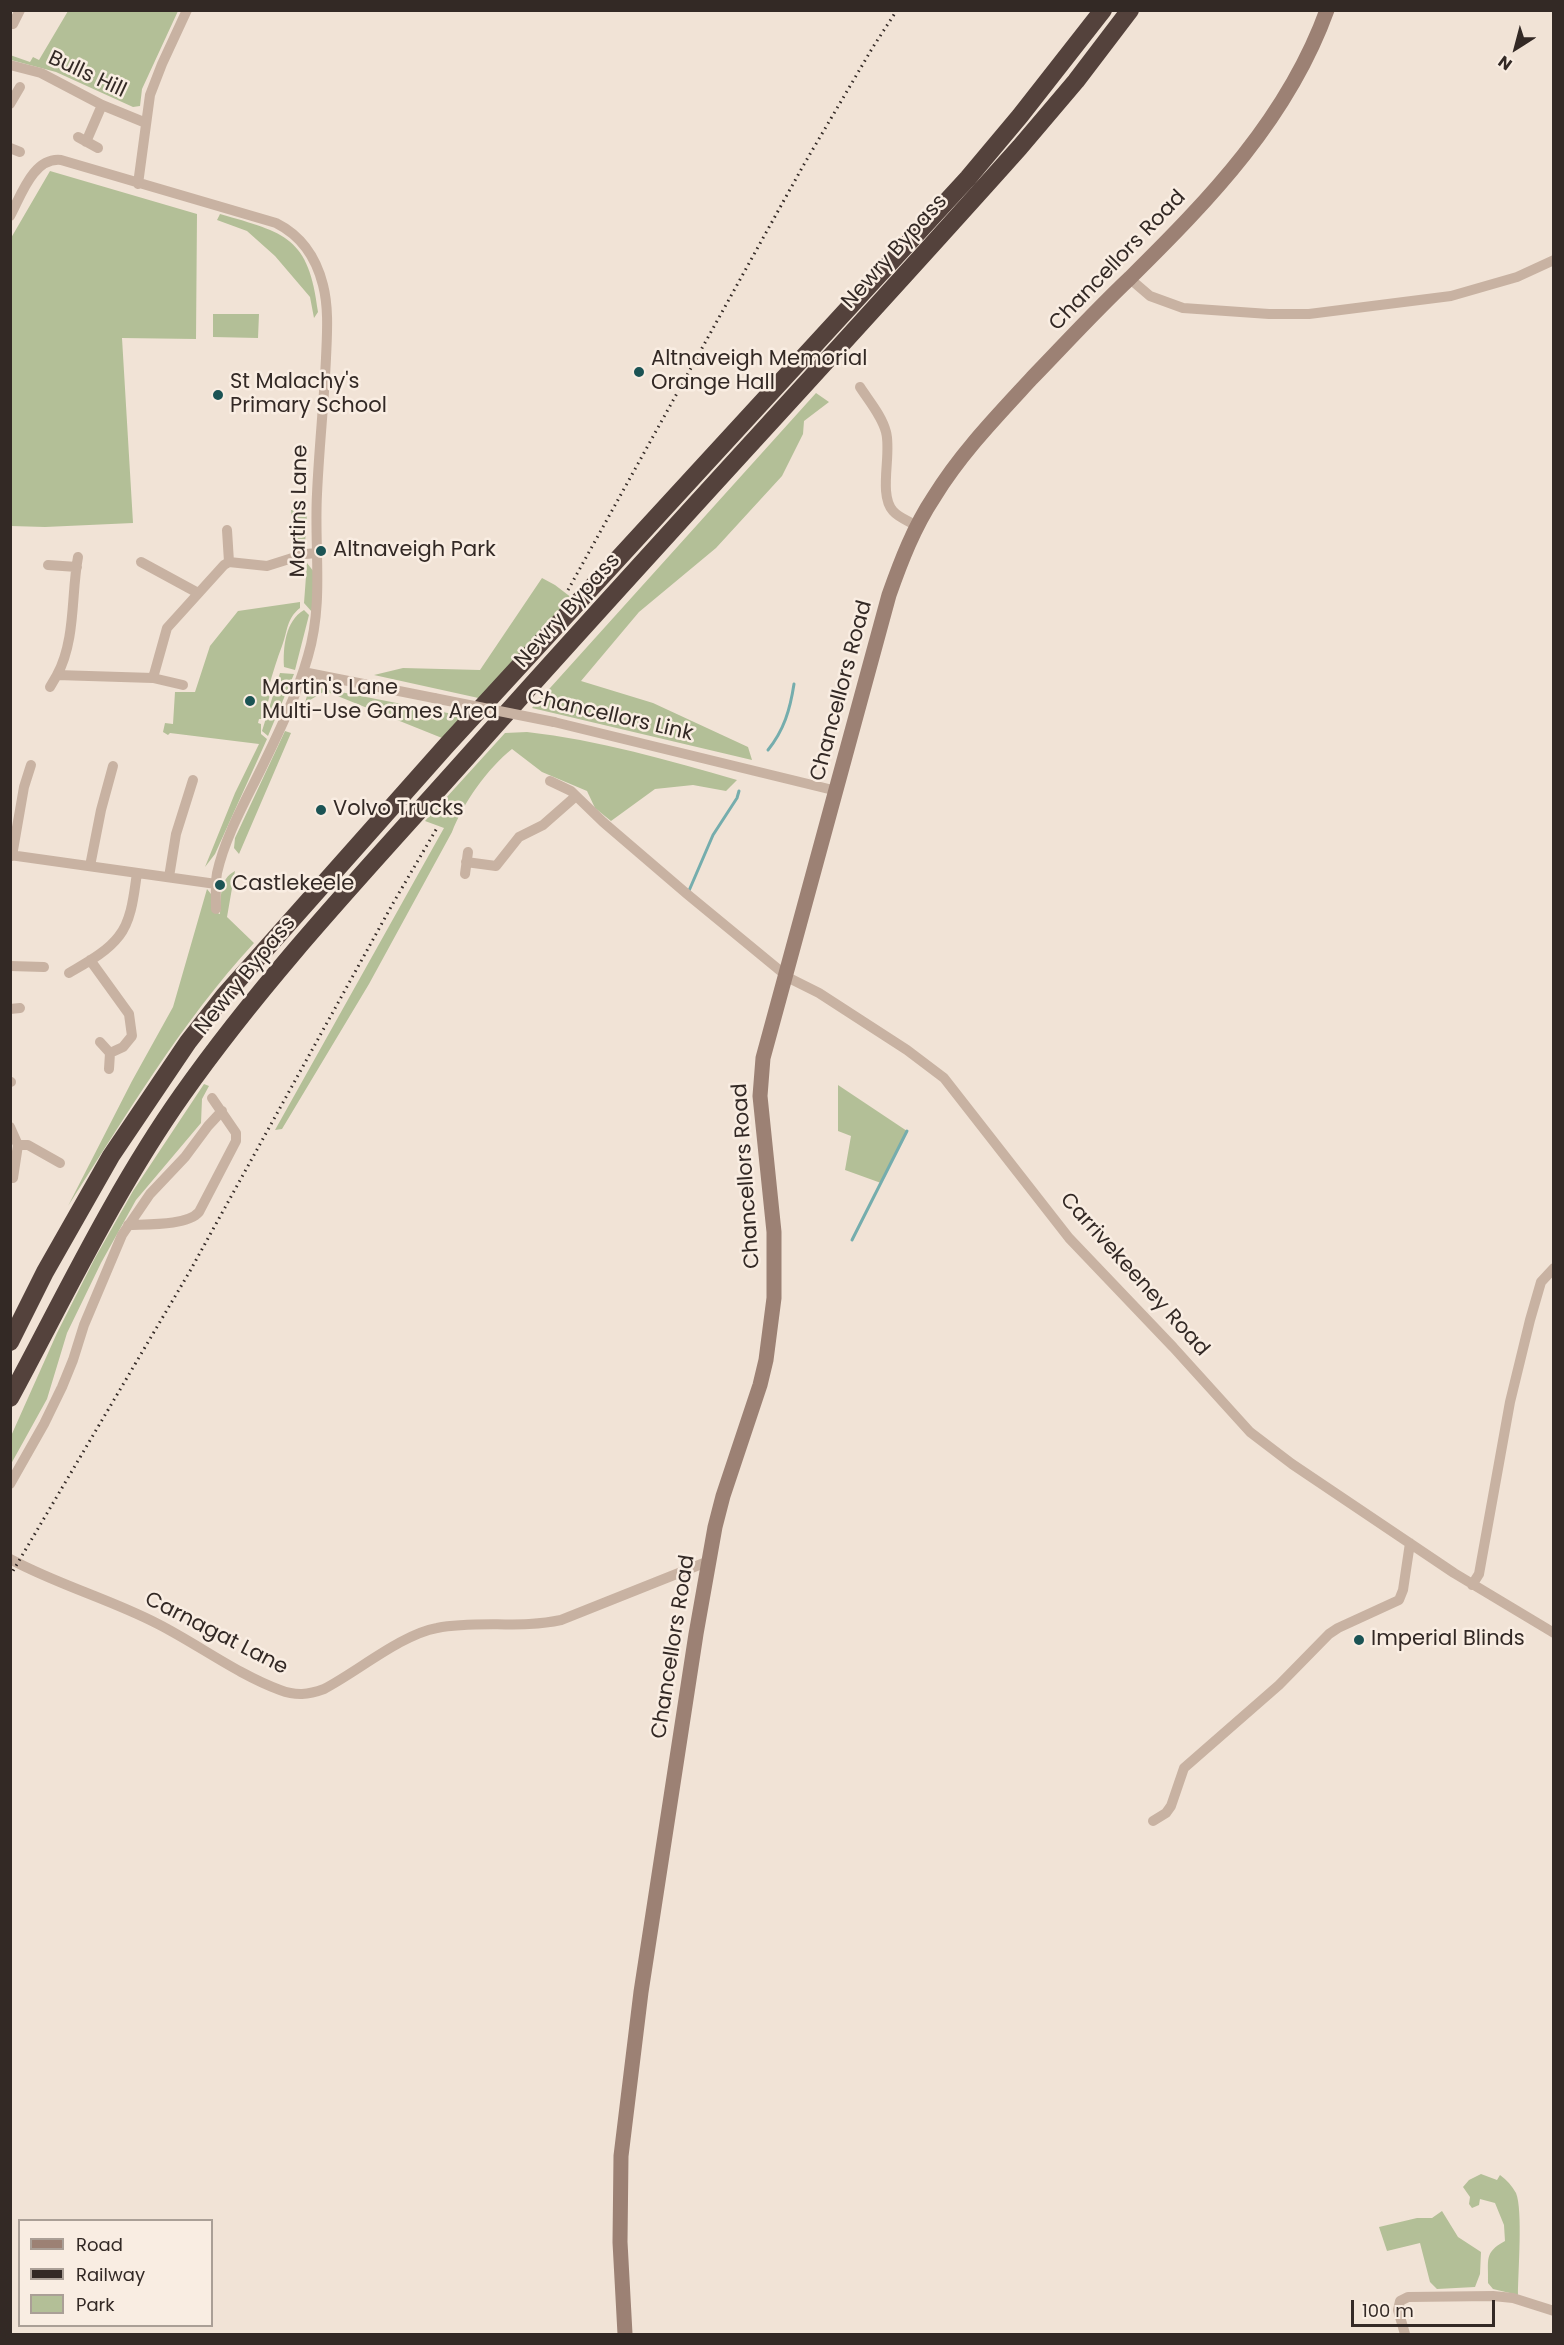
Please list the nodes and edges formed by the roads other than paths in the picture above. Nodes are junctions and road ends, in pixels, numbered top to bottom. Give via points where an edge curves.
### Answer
1 (20, 10) edge
2 (187, 10) edge
3 (1103, 10) edge
4 (1130, 10) edge
5 (1327, 10) edge
6 (13, 24) dead end
7 (10, 65) edge
8 (102, 105) junction
9 (146, 123) junction
10 (98, 148) dead end
11 (138, 184) junction
12 (10, 216) edge
13 (1554, 260) edge
14 (1129, 278) junction
15 (860, 387) dead end
16 (917, 526) junction
17 (227, 530) dead end
18 (318, 553) junction
19 (141, 562) dead end
20 (229, 562) junction
21 (48, 565) dead end
22 (198, 593) junction
23 (303, 672) junction
24 (57, 675) junction
25 (153, 678) junction
26 (183, 685) dead end
27 (50, 687) dead end
28 (31, 765) dead end
29 (113, 766) dead end
30 (193, 780) dead end
31 (550, 781) dead end
32 (837, 791) junction
33 (576, 796) junction
34 (11, 856) edge
35 (90, 866) junction
36 (137, 873) junction
37 (465, 874) dead end
38 (169, 878) junction
39 (216, 884) junction
40 (216, 909) dead end
41 (90, 960) junction
42 (10, 966) edge
43 (44, 967) dead end
44 (69, 973) dead end
45 (785, 973) junction
46 (100, 1042) dead end
47 (110, 1053) junction
48 (109, 1069) dead end
49 (212, 1098) dead end
50 (222, 1111) junction
51 (10, 1127) edge
52 (18, 1145) junction
53 (60, 1163) dead end
54 (13, 1173) edge
55 (128, 1225) junction
56 (1554, 1268) edge
57 (10, 1342) edge
58 (10, 1398) edge
59 (10, 1484) edge
60 (1410, 1543) junction
61 (10, 1559) edge
62 (709, 1561) junction
63 (1472, 1584) junction
64 (1554, 1633) edge
65 (1153, 1821) dead end
66 (1554, 2310) edge
67 (626, 2334) edge
68 (1405, 2334) edge

1 - 6 street
2 - 9 street via 150,95
3 - 57 highway, Newry Bypass via 968,178 446,746 224,996 111,1156
4 - 58 highway, Newry Bypass via 1020,147 290,955 178,1100 132,1173
5 - 14 street, Chancellors Road via 1303,65 1268,124 1201,206
7 - 8 street, Bulls Hill via 41,73
8 - 9 street, Bulls Hill
8 - 10 street via 82,139
9 - 11 street
11 - 12 street, Martins Lane via 52,159 38,167
11 - 18 street, Martins Lane via 276,223 301,240 317,266 324,288 327,332 316,496
13 - 14 street via 1483,289 1309,315 1183,308 1149,296
14 - 16 street, Chancellors Road via 981,433 944,481
15 - 16 street via 886,433 888,503 901,518
16 - 32 street, Chancellors Road via 889,595
17 - 20 street
18 - 20 street via 267,566
18 - 23 street, Martins Lane via 315,629
19 - 22 street
20 - 22 street
21 - 24 street via 78,562 75,608
22 - 25 street via 166,628
23 - 32 street, Chancellors Link, bridge via 554,722
23 - 39 street, Martins Lane via 240,813
24 - 25 street
24 - 27 street
25 - 26 street
28 - 34 street
29 - 35 street
30 - 38 street via 176,834
31 - 33 street
32 - 45 street, Chancellors Road
33 - 37 street via 543,825 519,837 496,866 467,857
33 - 45 street via 746,945
34 - 35 street
35 - 36 street
36 - 38 street
36 - 41 street via 124,927
38 - 39 street
39 - 40 street, Martins Lane
41 - 44 street
41 - 47 street via 129,1014 132,1036 123,1047
42 - 43 street
45 - 60 street, Carrivekeeney Road via 944,1078 1069,1238 1250,1432
45 - 62 street, Chancellors Road via 766,1043 760,1096 775,1264 768,1349 723,1496
46 - 47 street
47 - 48 street
49 - 50 street
50 - 55 street
50 - 55 street via 236,1132 236,1141 199,1212 182,1221
51 - 52 street
52 - 53 street via 28,1145
52 - 54 street
55 - 59 street via 94,1300 62,1387
56 - 63 street via 1541,1282 1530,1320 1510,1402 1479,1574
60 - 63 street, Carrivekeeney Road
60 - 65 street via 1399,1600 1329,1634 1279,1685 1184,1768 1171,1806
61 - 62 street, Carnagat Lane via 157,1623 252,1677 298,1695 324,1689 423,1632 453,1626 531,1625 561,1620
62 - 67 street, Chancellors Road via 641,1992 621,2156 620,2242
63 - 64 street, Carrivekeeney Road
66 - 68 street via 1492,2296 1408,2297 1400,2301 1398,2310

